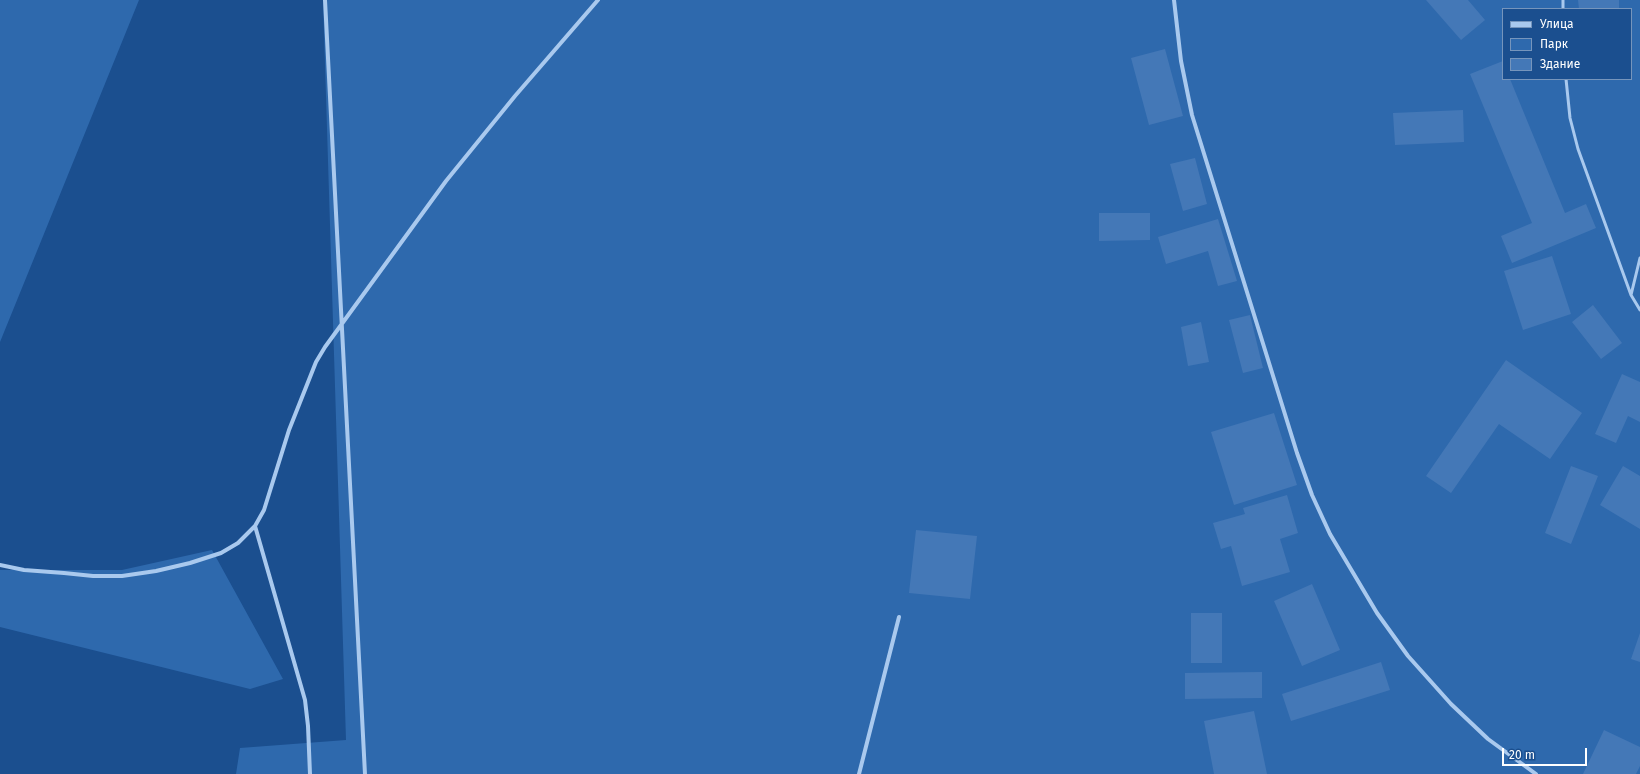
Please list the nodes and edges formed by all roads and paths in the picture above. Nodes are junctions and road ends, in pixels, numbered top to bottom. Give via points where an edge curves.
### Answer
1 (325, 0) edge
2 (598, 0) edge
3 (1174, 0) edge
4 (1566, 80) edge
5 (1640, 258) edge
6 (1631, 295) junction
7 (1640, 310) edge
8 (342, 322) junction
9 (255, 526) junction
10 (0, 566) edge
11 (899, 617) dead end
12 (310, 774) edge
13 (365, 774) edge
14 (859, 774) edge
15 (1536, 774) edge

1 - 8 street
2 - 8 street via 446,181
3 - 15 street via 1181,61 1192,115 1297,453 1321,514 1377,613 1408,656 1451,704 1488,739
4 - 6 lane via 1570,118 1578,148
5 - 6 lane
6 - 7 lane
8 - 9 street via 316,362 289,430 264,510
8 - 13 street
9 - 10 street via 238,543 221,553 156,571 122,576 93,576
9 - 12 street via 305,700
11 - 14 street

